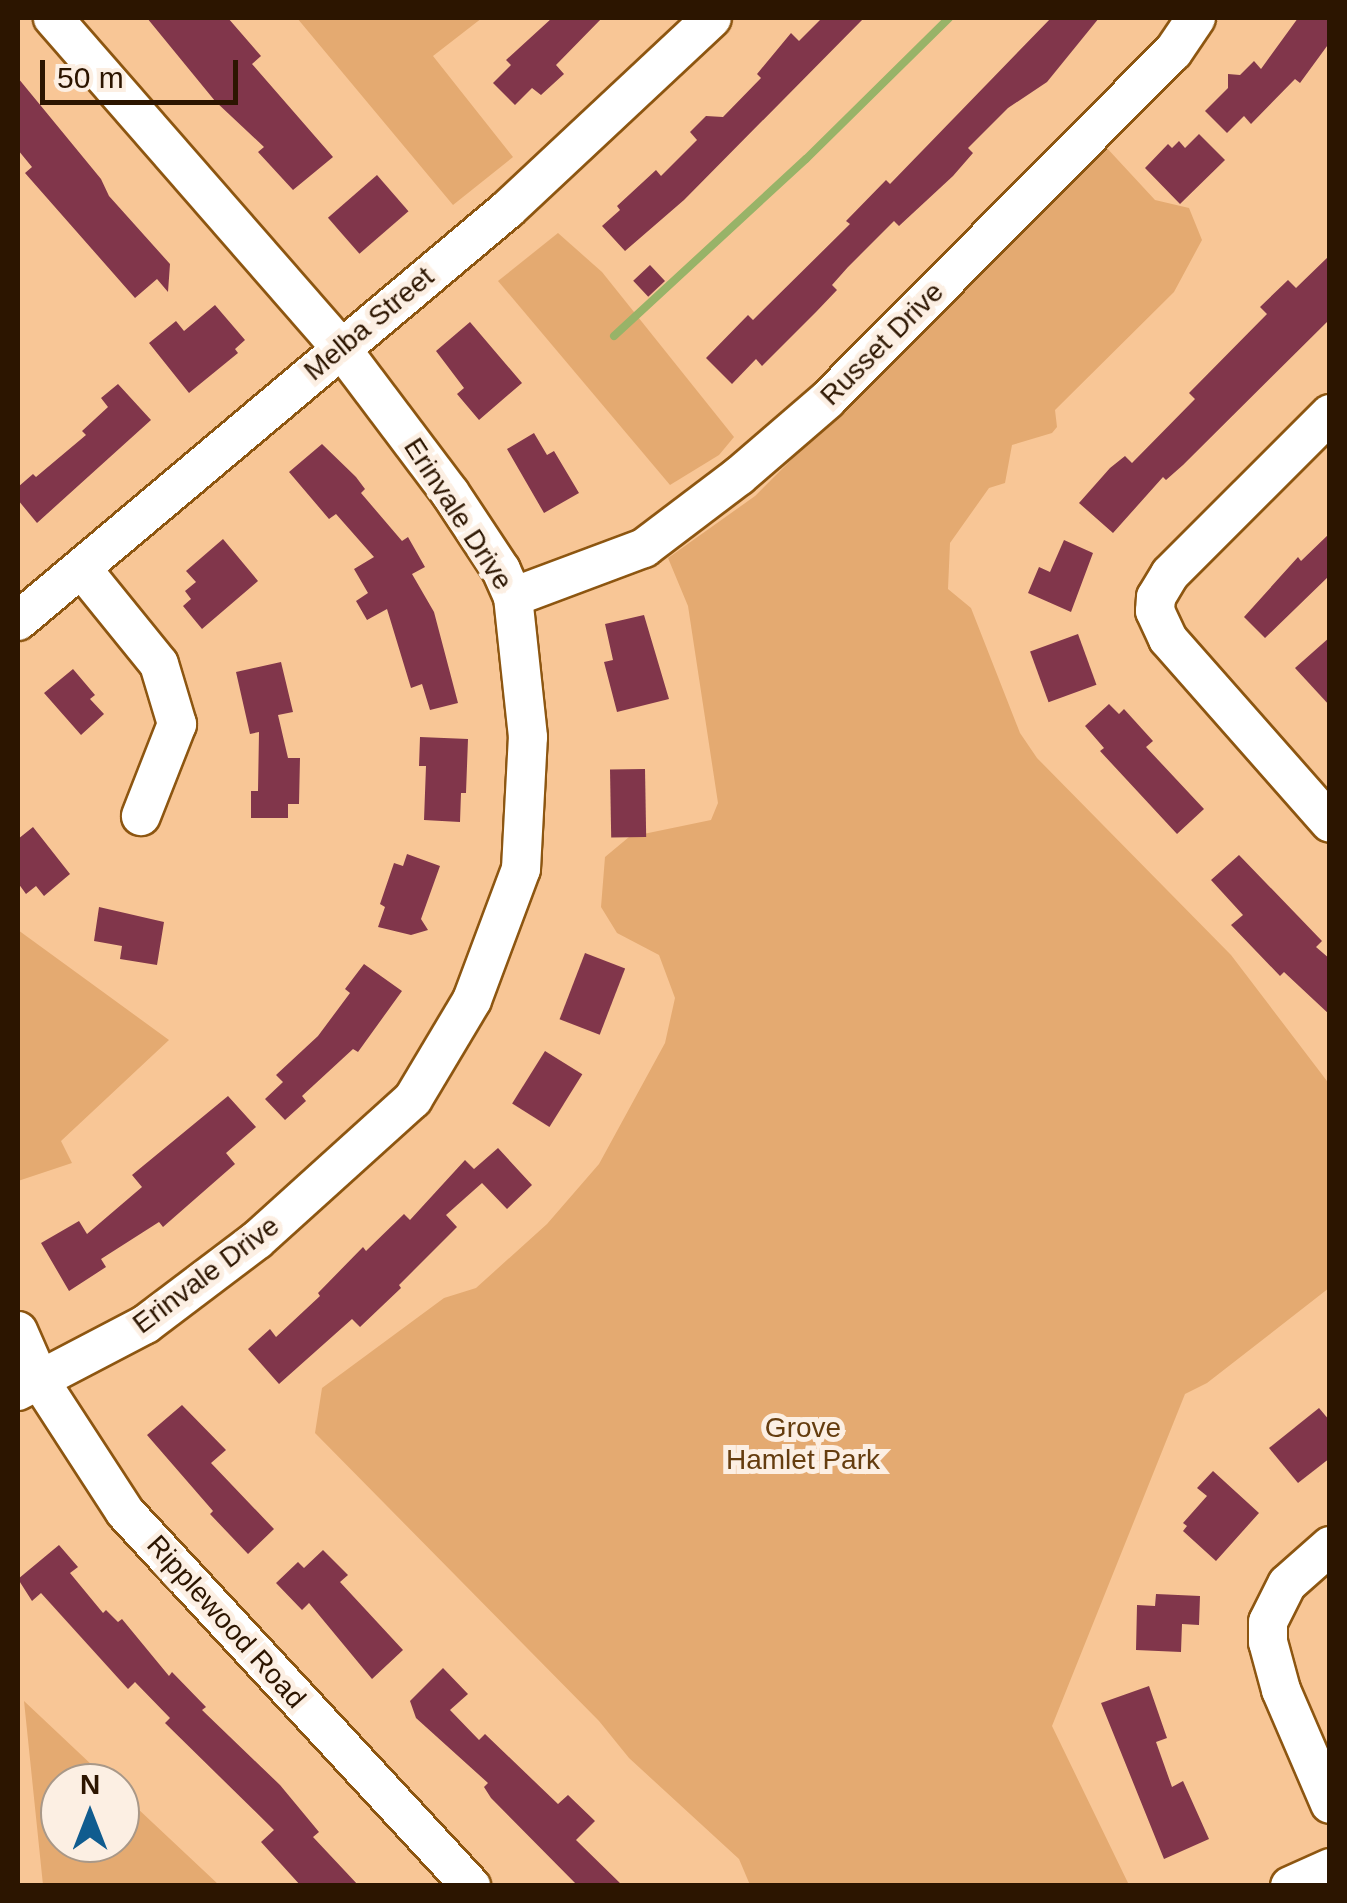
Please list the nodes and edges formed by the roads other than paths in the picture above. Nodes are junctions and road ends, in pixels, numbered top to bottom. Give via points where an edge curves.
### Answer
1 (53, 18) edge
2 (712, 18) edge
3 (1196, 18) edge
4 (340, 346) junction
5 (1330, 414) edge
6 (82, 569) junction
7 (513, 596) junction
8 (18, 621) edge
9 (141, 816) dead end
10 (1330, 824) edge
11 (18, 1331) edge
12 (29, 1386) edge
13 (1330, 1546) edge
14 (1330, 1804) edge
15 (1330, 1868) edge
16 (472, 1886) edge
17 (1290, 1886) edge

1 - 4 street, Erinvale Drive
2 - 4 street, Melba Street via 508,209
3 - 7 street, Russet Drive via 1173,52 827,400 740,476 644,548
4 - 6 street, Melba Street
4 - 7 street, Erinvale Drive via 450,493
5 - 10 street via 1170,574 1154,611 1168,638
6 - 8 street, Melba Street
6 - 9 street via 159,664 178,724
7 - 12 street, Erinvale Drive via 528,736 521,870 472,1000 413,1099 257,1240 146,1324
11 - 12 street, Ripplewood Road
12 - 16 street, Ripplewood Road via 124,1512
13 - 14 street via 1287,1584 1268,1622 1281,1690
15 - 17 street

